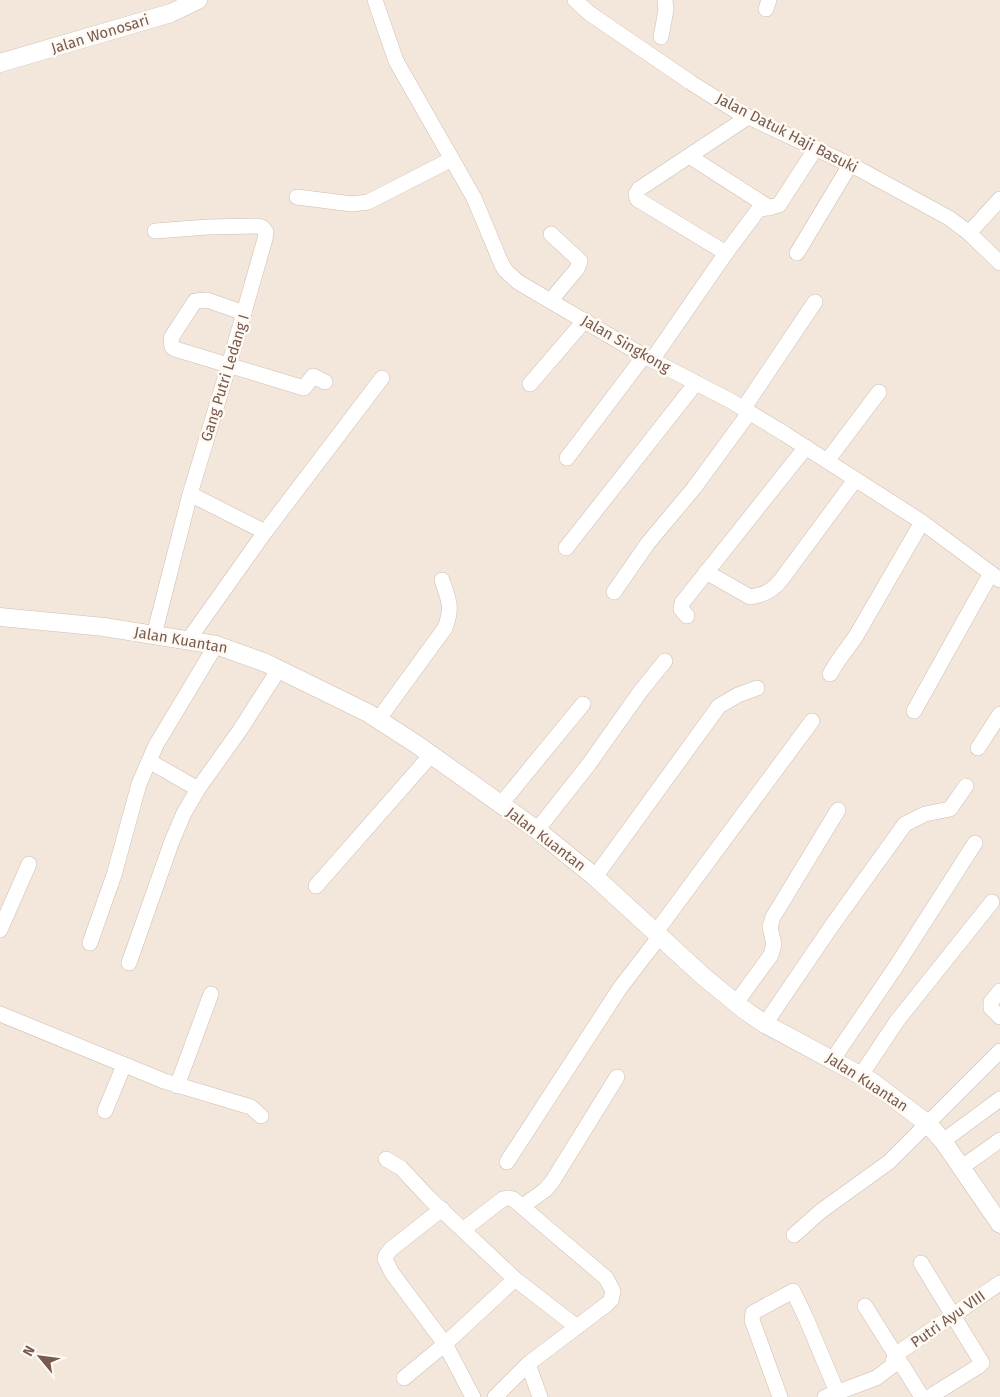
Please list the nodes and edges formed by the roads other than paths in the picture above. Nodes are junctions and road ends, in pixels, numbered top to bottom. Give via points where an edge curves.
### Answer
1 (198, 0) edge
2 (376, 0) edge
3 (575, 0) edge
4 (665, 0) edge
5 (661, 37) dead end
6 (0, 63) edge
7 (748, 117) junction
8 (816, 148) junction
9 (688, 156) junction
10 (452, 159) junction
11 (850, 165) junction
12 (297, 197) dead end
13 (1000, 199) edge
14 (770, 208) junction
15 (155, 231) dead end
16 (969, 233) junction
17 (551, 234) dead end
18 (726, 253) junction
19 (797, 253) dead end
20 (1000, 263) edge
21 (551, 300) junction
22 (815, 302) dead end
23 (244, 313) junction
24 (585, 320) junction
25 (648, 358) junction
26 (229, 365) junction
27 (382, 378) dead end
28 (325, 382) dead end
29 (696, 382) junction
30 (530, 384) dead end
31 (879, 392) dead end
32 (746, 411) junction
33 (806, 447) junction
34 (567, 458) dead end
35 (827, 461) junction
36 (855, 480) junction
37 (190, 494) junction
38 (922, 522) junction
39 (264, 532) junction
40 (566, 548) dead end
41 (706, 572) junction
42 (996, 576) edge
43 (442, 580) dead end
44 (614, 592) dead end
45 (687, 616) dead end
46 (0, 617) edge
47 (154, 635) junction
48 (189, 639) junction
49 (216, 645) junction
50 (665, 660) dead end
51 (279, 669) junction
52 (830, 674) dead end
53 (757, 688) dead end
54 (583, 704) dead end
55 (914, 711) dead end
56 (1000, 714) edge
57 (378, 720) junction
58 (812, 721) dead end
59 (978, 748) dead end
60 (431, 755) junction
61 (149, 761) junction
62 (966, 786) dead end
63 (198, 789) junction
64 (501, 804) junction
65 (838, 810) dead end
66 (536, 830) junction
67 (975, 842) dead end
68 (29, 864) dead end
69 (595, 877) junction
70 (316, 886) dead end
71 (992, 902) dead end
72 (0, 930) edge
73 (658, 934) junction
74 (90, 944) dead end
75 (129, 962) dead end
76 (1000, 991) edge
77 (211, 994) dead end
78 (736, 1004) junction
79 (0, 1014) edge
80 (1000, 1017) edge
81 (766, 1024) junction
82 (1000, 1051) edge
83 (833, 1059) junction
84 (124, 1065) junction
85 (861, 1075) junction
86 (616, 1077) dead end
87 (177, 1086) junction
88 (1000, 1099) edge
89 (105, 1111) dead end
90 (261, 1116) dead end
91 (928, 1124) junction
92 (1000, 1140) edge
93 (943, 1141) junction
94 (386, 1159) dead end
95 (507, 1162) dead end
96 (962, 1167) junction
97 (523, 1206) junction
98 (442, 1209) junction
99 (1000, 1224) edge
100 (464, 1229) junction
101 (794, 1235) dead end
102 (921, 1263) dead end
103 (515, 1279) junction
104 (1000, 1282) edge
105 (865, 1306) dead end
106 (952, 1315) junction
107 (577, 1327) junction
108 (445, 1344) junction
109 (895, 1355) junction
110 (528, 1364) junction
111 (404, 1378) dead end
112 (831, 1395) edge
113 (498, 1396) edge
114 (473, 1397) edge
115 (540, 1397) edge
116 (780, 1397) edge
117 (922, 1397) edge
118 (928, 1397) edge

1 - 6 street, Jalan Wonosari via 171,13
2 - 10 street, Jalan Singkong via 396,61
3 - 7 street, Jalan Datuk Haji Basuki via 690,82
4 - 5 street
7 - 8 street, Jalan Datuk Haji Basuki
7 - 9 street
8 - 11 street, Jalan Datuk Haji Basuki
8 - 14 street via 781,202
9 - 14 street
9 - 18 street via 639,189 637,199
10 - 12 street via 368,202 352,204
10 - 21 street, Jalan Singkong via 474,198 506,271 518,282
11 - 16 street, Jalan Datuk Haji Basuki via 941,213
11 - 19 street
13 - 16 street
14 - 18 street via 758,210
15 - 23 street, Gang Putri Ledang I via 257,226 265,229
16 - 20 street, Jalan Datuk Haji Basuki
17 - 21 street via 580,261
18 - 25 street
21 - 24 street, Jalan Singkong
22 - 32 street
23 - 26 street, Gang Putri Ledang I
23 - 26 street via 207,300 195,301 171,338 175,349
24 - 25 street, Jalan Singkong
24 - 30 street
25 - 29 street, Jalan Singkong
25 - 34 street
26 - 28 street via 304,388 313,376
26 - 37 street, Gang Putri Ledang I
27 - 39 street
29 - 32 street, Jalan Singkong
29 - 40 street
31 - 35 street
32 - 33 street, Jalan Singkong
32 - 44 street via 694,488 648,543
33 - 35 street, Jalan Singkong
33 - 41 street
35 - 36 street, Jalan Singkong
36 - 38 street, Jalan Singkong
36 - 41 street via 775,588 750,597
37 - 39 street
37 - 47 street, Gang Putri Ledang I
38 - 42 street, Jalan Singkong
38 - 52 street via 856,636
39 - 48 street
41 - 45 street via 682,603
42 - 55 street
43 - 57 street via 451,614 445,628
46 - 47 street, Jalan Kuantan
47 - 48 street, Jalan Kuantan
48 - 49 street, Jalan Kuantan
49 - 51 street, Jalan Kuantan
49 - 61 street
50 - 66 street
51 - 57 street, Jalan Kuantan
51 - 63 street
53 - 69 street via 719,706
54 - 64 street
56 - 59 street
57 - 60 street, Jalan Kuantan
58 - 73 street
60 - 64 street, Jalan Kuantan
60 - 70 street
61 - 63 street
61 - 74 street
62 - 81 street via 950,809 925,814 905,824
63 - 75 street via 173,837
64 - 66 street, Jalan Kuantan
65 - 78 street via 773,917 771,955
66 - 69 street, Jalan Kuantan
67 - 83 street
68 - 72 street
69 - 73 street, Jalan Kuantan
71 - 85 street via 897,1021
73 - 78 street, Jalan Kuantan
73 - 95 street
76 - 80 street via 991,1002 991,1008
77 - 87 street
78 - 81 street, Jalan Kuantan
79 - 84 street
81 - 83 street, Jalan Kuantan
82 - 91 street
83 - 85 street, Jalan Kuantan
84 - 87 street
84 - 89 street
85 - 91 street, Jalan Kuantan
86 - 97 street via 552,1182
87 - 90 street via 251,1107
88 - 93 street
91 - 93 street, Jalan Kuantan
91 - 101 street via 889,1162 821,1211
92 - 96 street
93 - 96 street, Jalan Kuantan
94 - 98 street via 401,1168
96 - 99 street, Jalan Kuantan
97 - 100 street via 513,1199 503,1199
97 - 107 street via 611,1284 611,1300
98 - 100 street
98 - 108 street via 392,1249 385,1259
100 - 103 street
102 - 106 street
103 - 107 street
103 - 108 street
104 - 106 street, Putri Ayu VIII
105 - 109 street
106 - 109 street, Putri Ayu VIII
106 - 118 street via 982,1363
107 - 110 street
108 - 111 street
108 - 114 street
109 - 112 street, Putri Ayu VIII via 892,1366 876,1378
109 - 117 street
110 - 113 street
110 - 115 street
112 - 116 street via 806,1318 793,1291 756,1310 752,1316

